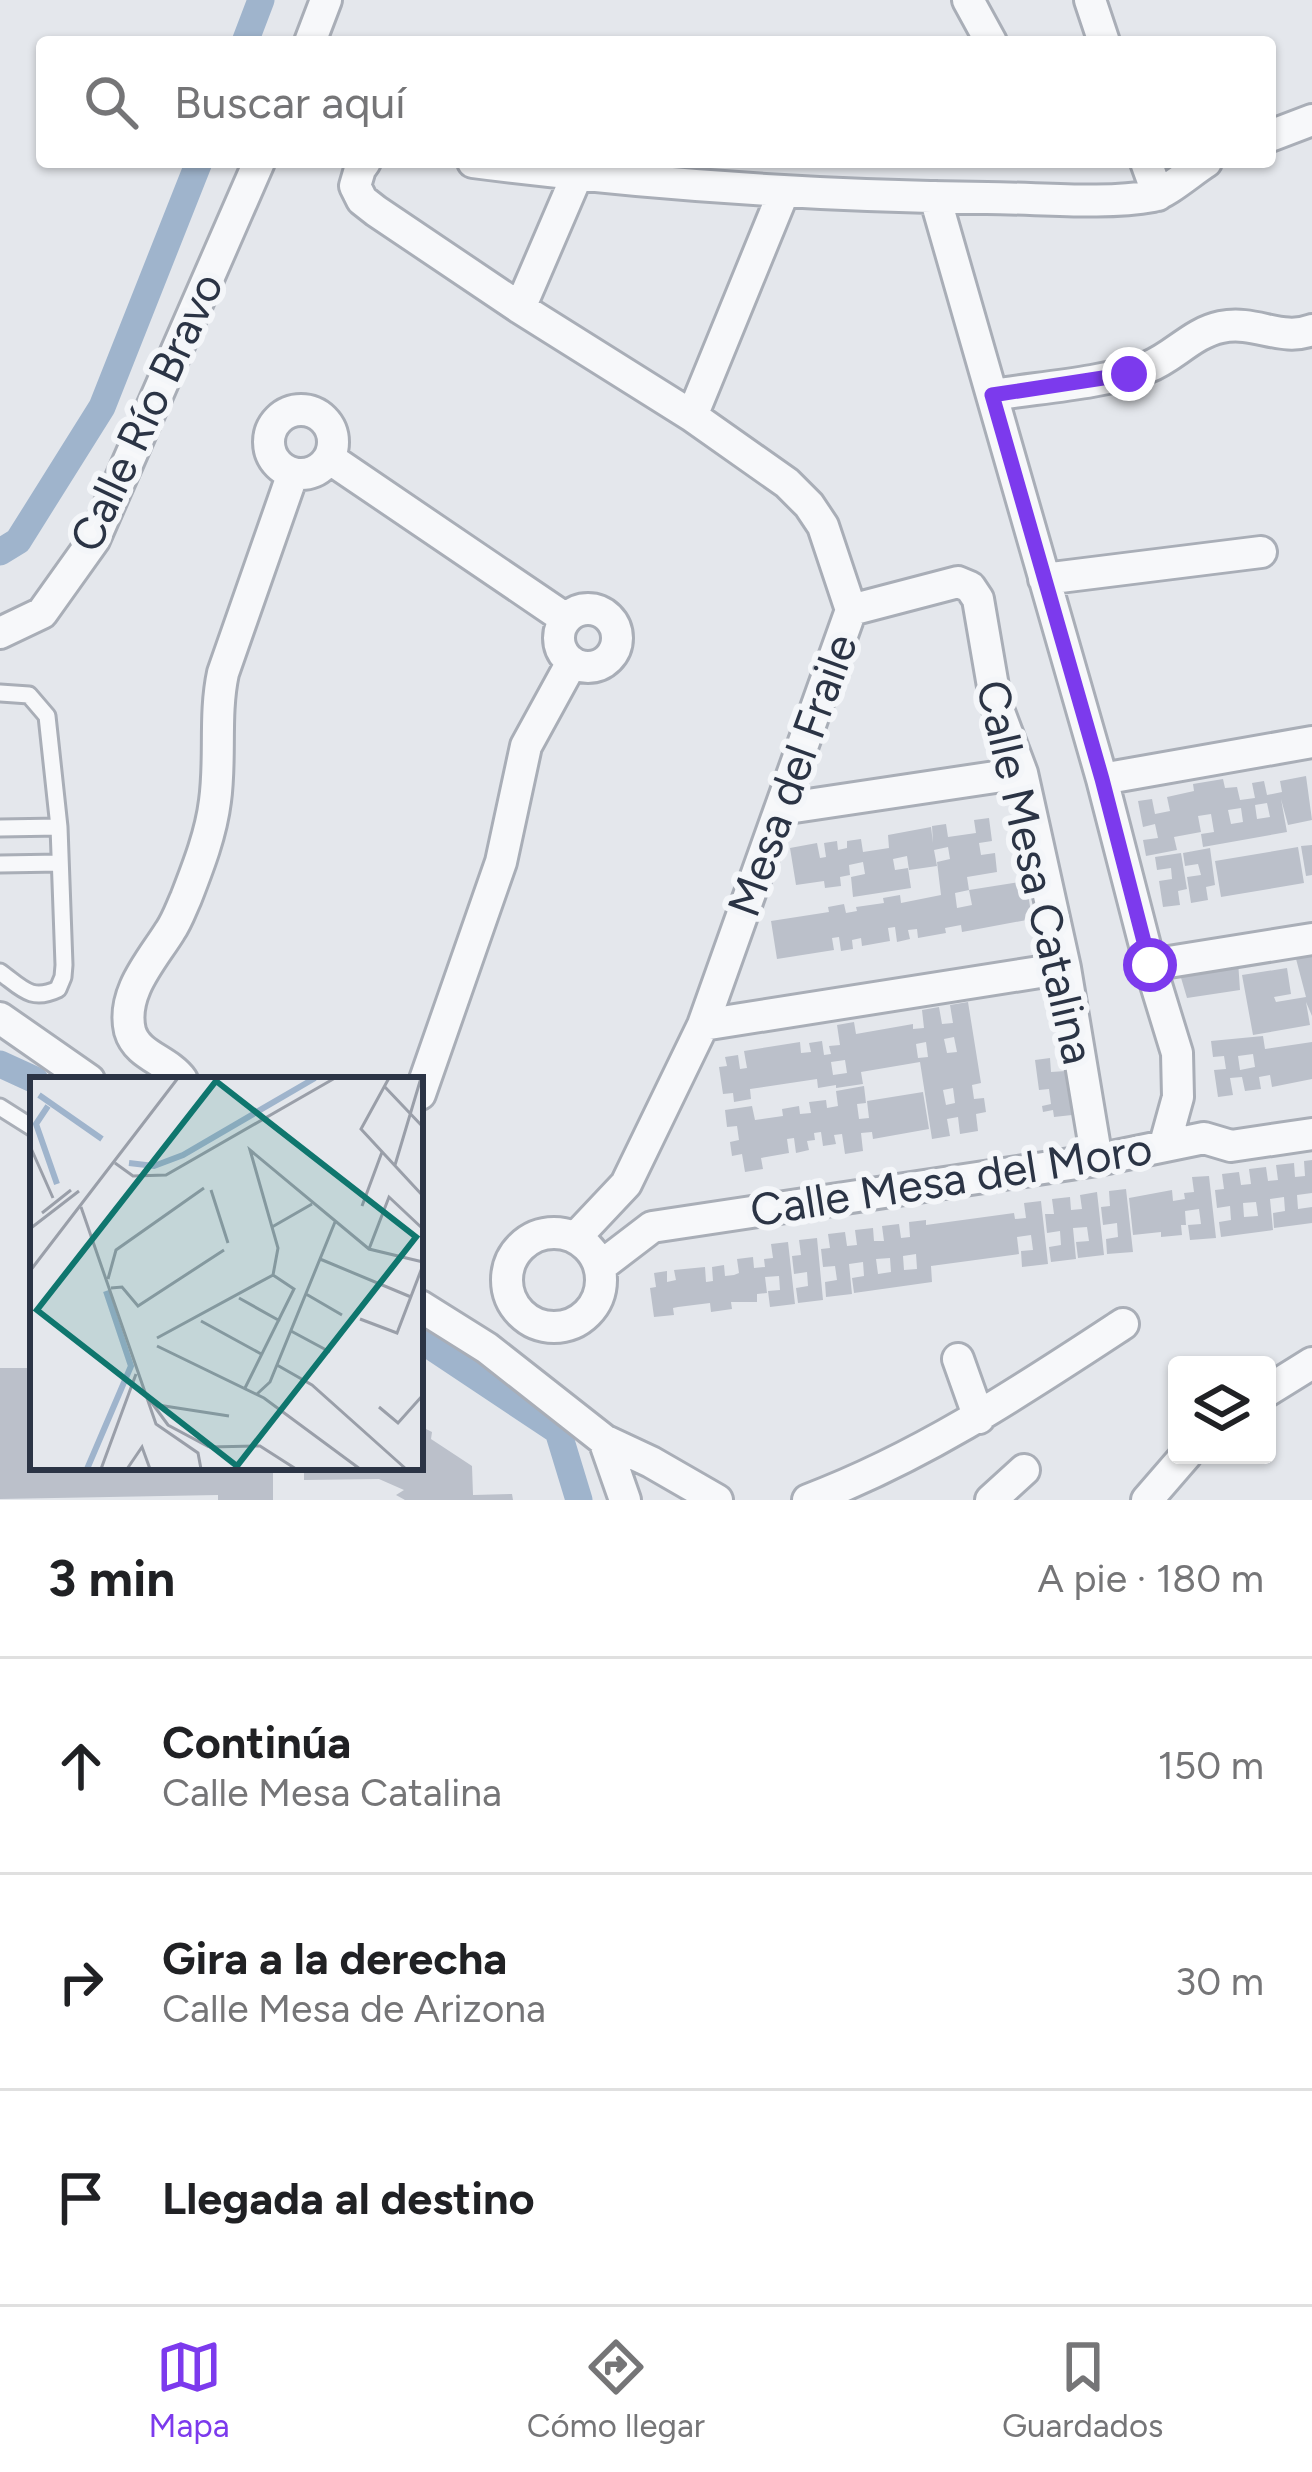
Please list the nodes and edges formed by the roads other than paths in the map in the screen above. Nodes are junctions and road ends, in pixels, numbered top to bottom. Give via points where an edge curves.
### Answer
1 (326, 0) edge
2 (968, 0) edge
3 (1090, 0) edge
4 (312, 36) edge
5 (988, 36) edge
6 (1102, 36) edge
7 (1312, 120) edge
8 (1276, 134) edge
9 (256, 168) edge
10 (361, 168) edge
11 (530, 168) edge
12 (1148, 168) edge
13 (1196, 168) edge
14 (578, 173) junction
15 (784, 191) junction
16 (1158, 196) junction
17 (935, 197) junction
18 (520, 308) junction
19 (1312, 330) edge
20 (992, 395) junction
21 (692, 416) junction
22 (329, 458) junction
23 (293, 473) junction
24 (1262, 552) dead end
25 (1044, 579) junction
26 (851, 610) junction
27 (566, 619) junction
28 (0, 633) edge
29 (572, 662) junction
30 (0, 693) edge
31 (1312, 742) edge
32 (1022, 773) junction
33 (1102, 779) junction
34 (781, 809) junction
35 (59, 827) junction
36 (0, 828) edge
37 (60, 863) junction
38 (0, 864) edge
39 (1312, 939) edge
40 (1150, 965) junction
41 (1065, 968) junction
42 (0, 972) edge
43 (0, 1018) edge
44 (703, 1025) junction
45 (85, 1077) edge
46 (180, 1077) edge
47 (423, 1085) edge
48 (0, 1107) edge
49 (30, 1126) edge
50 (1312, 1134) edge
51 (1166, 1144) junction
52 (1097, 1160) junction
53 (626, 1184) junction
54 (652, 1227) junction
55 (577, 1236) junction
56 (601, 1266) junction
57 (423, 1308) edge
58 (517, 1311) junction
59 (1123, 1324) dead end
60 (487, 1348) junction
61 (958, 1358) dead end
62 (1312, 1363) edge
63 (1276, 1385) edge
64 (980, 1418) junction
65 (604, 1439) junction
66 (1178, 1464) edge
67 (1024, 1470) dead end
68 (625, 1500) edge
69 (717, 1500) edge
70 (808, 1500) edge
71 (991, 1500) edge
72 (1147, 1500) edge

1 - 4 street
2 - 5 street
3 - 6 street
7 - 8 street
9 - 28 street, Calle Río Bravo via 94,540 42,613
10 - 18 street, Mesa del Fraile via 355,186 362,200
11 - 14 street
12 - 16 street
13 - 16 street
14 - 15 street
14 - 18 street
15 - 17 street
15 - 21 street
16 - 17 street
17 - 20 street, Calle Mesa Catalina
18 - 21 street, Mesa del Fraile
19 - 20 street via 1220,327 1129,374
20 - 25 street, Calle Mesa Catalina
21 - 26 street, Mesa del Fraile via 809,506
22 - 23 street via 320,469
22 - 23 street via 328,423 295,410 284,415 269,447
22 - 27 street
23 - 46 street via 223,673 215,802 199,867 130,1006 137,1046
24 - 25 street
25 - 33 street, Calle Mesa Catalina
26 - 32 street, Calle Mesa Catalina via 958,582 970,587 996,704
26 - 34 street, Mesa del Fraile
27 - 29 street via 560,646
27 - 29 street via 594,609 616,629 610,658 592,667
29 - 47 street via 526,746 501,862
30 - 35 lane via 29,695 47,716
31 - 33 street
32 - 34 street
32 - 41 street, Calle Mesa Catalina
33 - 40 street, Calle Mesa Catalina
34 - 44 street, Mesa del Fraile
35 - 36 lane
35 - 37 lane
37 - 38 lane
37 - 42 lane via 58,989 31,994
39 - 40 street
40 - 51 street, Calle Mesa Catalina via 1177,1053 1178,1097
41 - 44 street
41 - 52 street, Calle Mesa Catalina
43 - 45 street
44 - 53 street, Mesa del Fraile
48 - 49 lane
50 - 51 street, Calle Mesa del Moro via 1231,1146 1204,1138
51 - 52 street, Calle Mesa del Moro
52 - 54 street, Calle Mesa del Moro
53 - 54 street
53 - 55 street, Mesa del Fraile
54 - 56 street, Calle Mesa del Moro
55 - 56 street
55 - 58 street via 534,1235 517,1249 507,1269
56 - 58 street via 603,1289 590,1313 567,1327 540,1326
57 - 60 street
58 - 60 street
59 - 64 street
60 - 65 street
61 - 64 street
62 - 63 street
64 - 70 street
65 - 68 street
65 - 69 street
66 - 72 street
67 - 71 street

